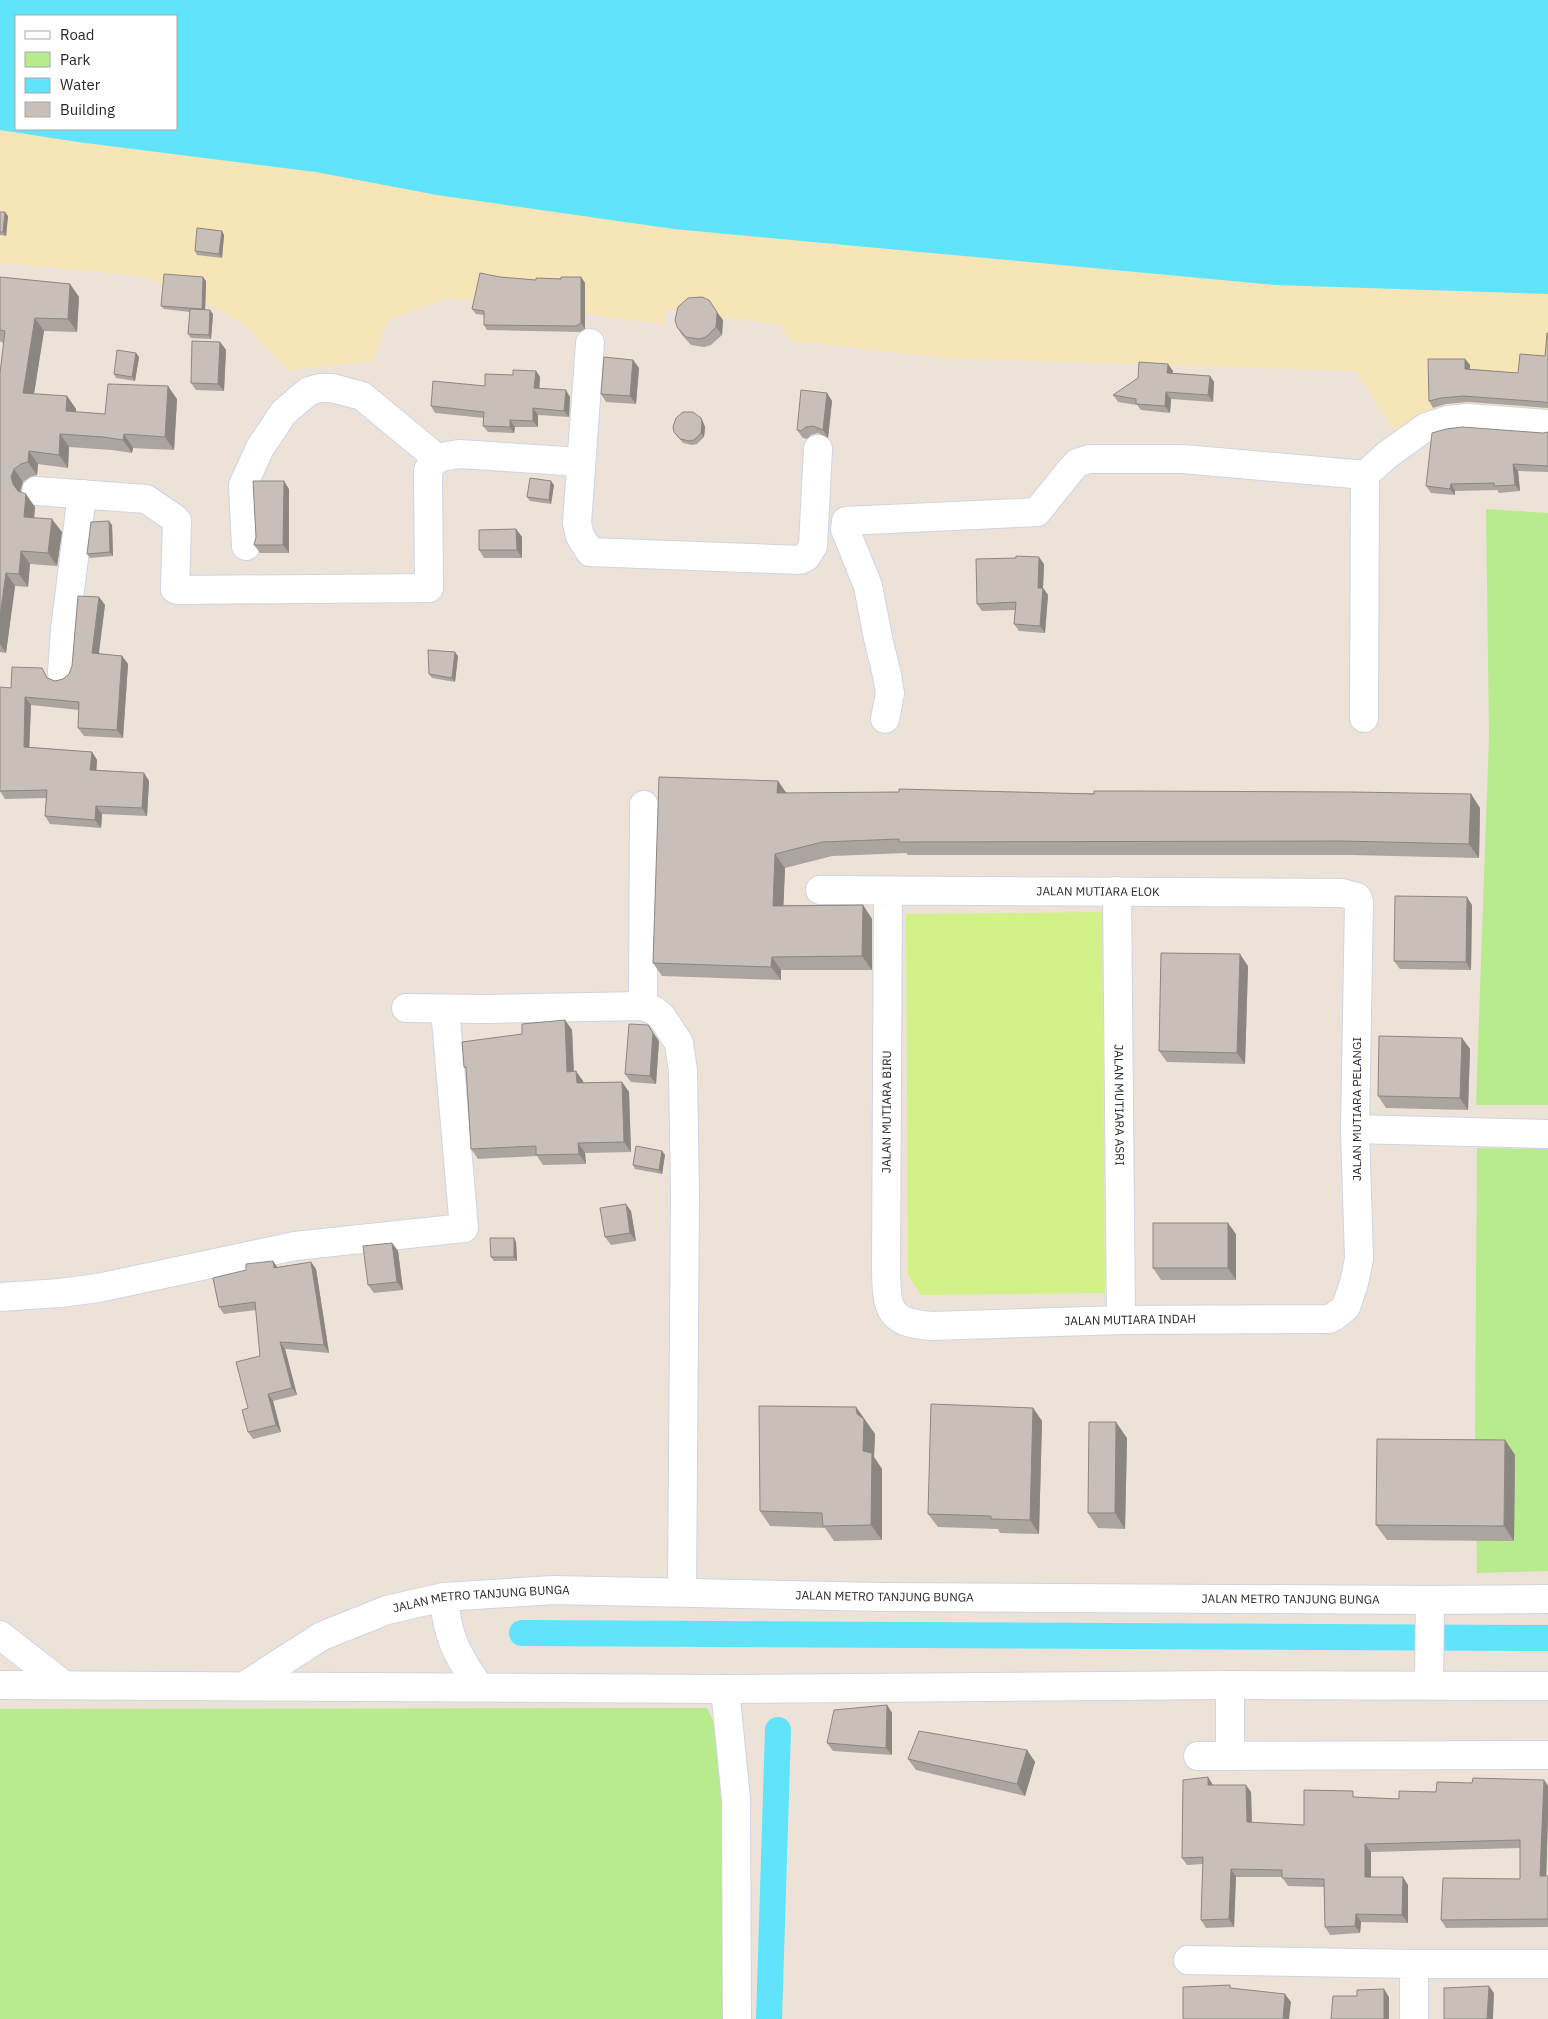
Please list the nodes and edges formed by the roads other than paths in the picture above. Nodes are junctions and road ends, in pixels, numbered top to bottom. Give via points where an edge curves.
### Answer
1 (590, 344) dead end
2 (1548, 424) edge
3 (818, 449) dead end
4 (437, 458) junction
5 (581, 462) junction
6 (1365, 475) junction
7 (36, 491) dead end
8 (82, 494) junction
9 (246, 546) dead end
10 (62, 673) dead end
11 (1364, 718) dead end
12 (885, 719) dead end
13 (644, 805) dead end
14 (820, 890) dead end
15 (888, 891) junction
16 (1117, 891) junction
17 (1359, 914) joint
18 (643, 1006) junction
19 (406, 1008) dead end
20 (445, 1009) junction
21 (1356, 1129) junction
22 (1548, 1134) edge
23 (0, 1297) edge
24 (1348, 1303) joint
25 (1121, 1320) junction
26 (907, 1322) joint
27 (682, 1592) junction
28 (444, 1597) junction
29 (1548, 1599) edge
30 (1430, 1610) junction
31 (0, 1635) edge
32 (1429, 1677) junction
33 (0, 1685) edge
34 (64, 1685) junction
35 (1230, 1685) junction
36 (244, 1686) junction
37 (1548, 1686) edge
38 (479, 1687) junction
39 (725, 1689) junction
40 (1548, 1755) edge
41 (1198, 1756) dead end
42 (1230, 1756) junction
43 (1188, 1960) dead end
44 (1414, 1964) junction
45 (1548, 1964) edge
46 (737, 2019) edge
47 (1414, 2019) edge

1 - 5 street
2 - 6 street via 1467,418 1448,420 1426,428 1387,454
3 - 5 street via 813,546 806,557 796,561 590,552 580,536 577,523
4 - 5 street via 459,454
4 - 8 street via 428,470 429,588 177,590 176,518 146,499
4 - 9 street via 362,396 332,388 309,391 284,412 260,448 243,486
6 - 11 street
6 - 12 street via 1183,459 1089,459 1077,463 1037,512 846,521 845,529 868,586 888,675 890,693
7 - 8 street
8 - 10 street
13 - 18 street
14 - 15 street, JALAN MUTIARA ELOK
15 - 16 street, JALAN MUTIARA ELOK
15 - 26 street, JALAN MUTIARA BIRU via 887,1296 891,1310
16 - 17 street, JALAN MUTIARA ELOK via 1346,893 1357,897
16 - 25 street, JALAN MUTIARA ASRI
17 - 21 street, JALAN MUTIARA PELANGI
18 - 20 street
18 - 27 street via 659,1014 680,1042 683,1071
19 - 20 street
20 - 23 street via 464,1228 295,1246 98,1288
21 - 22 street
21 - 24 street, JALAN MUTIARA PELANGI via 1359,1259
24 - 25 street, JALAN MUTIARA INDAH via 1329,1319
25 - 26 street, JALAN MUTIARA INDAH via 932,1326
27 - 28 street, JALAN METRO TANJUNG BUNGA via 553,1590
27 - 30 street, JALAN METRO TANJUNG BUNGA
28 - 36 street, JALAN METRO TANJUNG BUNGA via 387,1610 322,1636
28 - 38 street via 452,1642
29 - 30 street, JALAN METRO TANJUNG BUNGA
30 - 32 street
31 - 34 street
32 - 35 street
32 - 37 street
33 - 34 street
34 - 36 street
35 - 39 street
35 - 42 street
36 - 38 street
38 - 39 street
39 - 46 street via 736,1799
40 - 42 street
41 - 42 street
43 - 44 street
44 - 45 street
44 - 47 street

